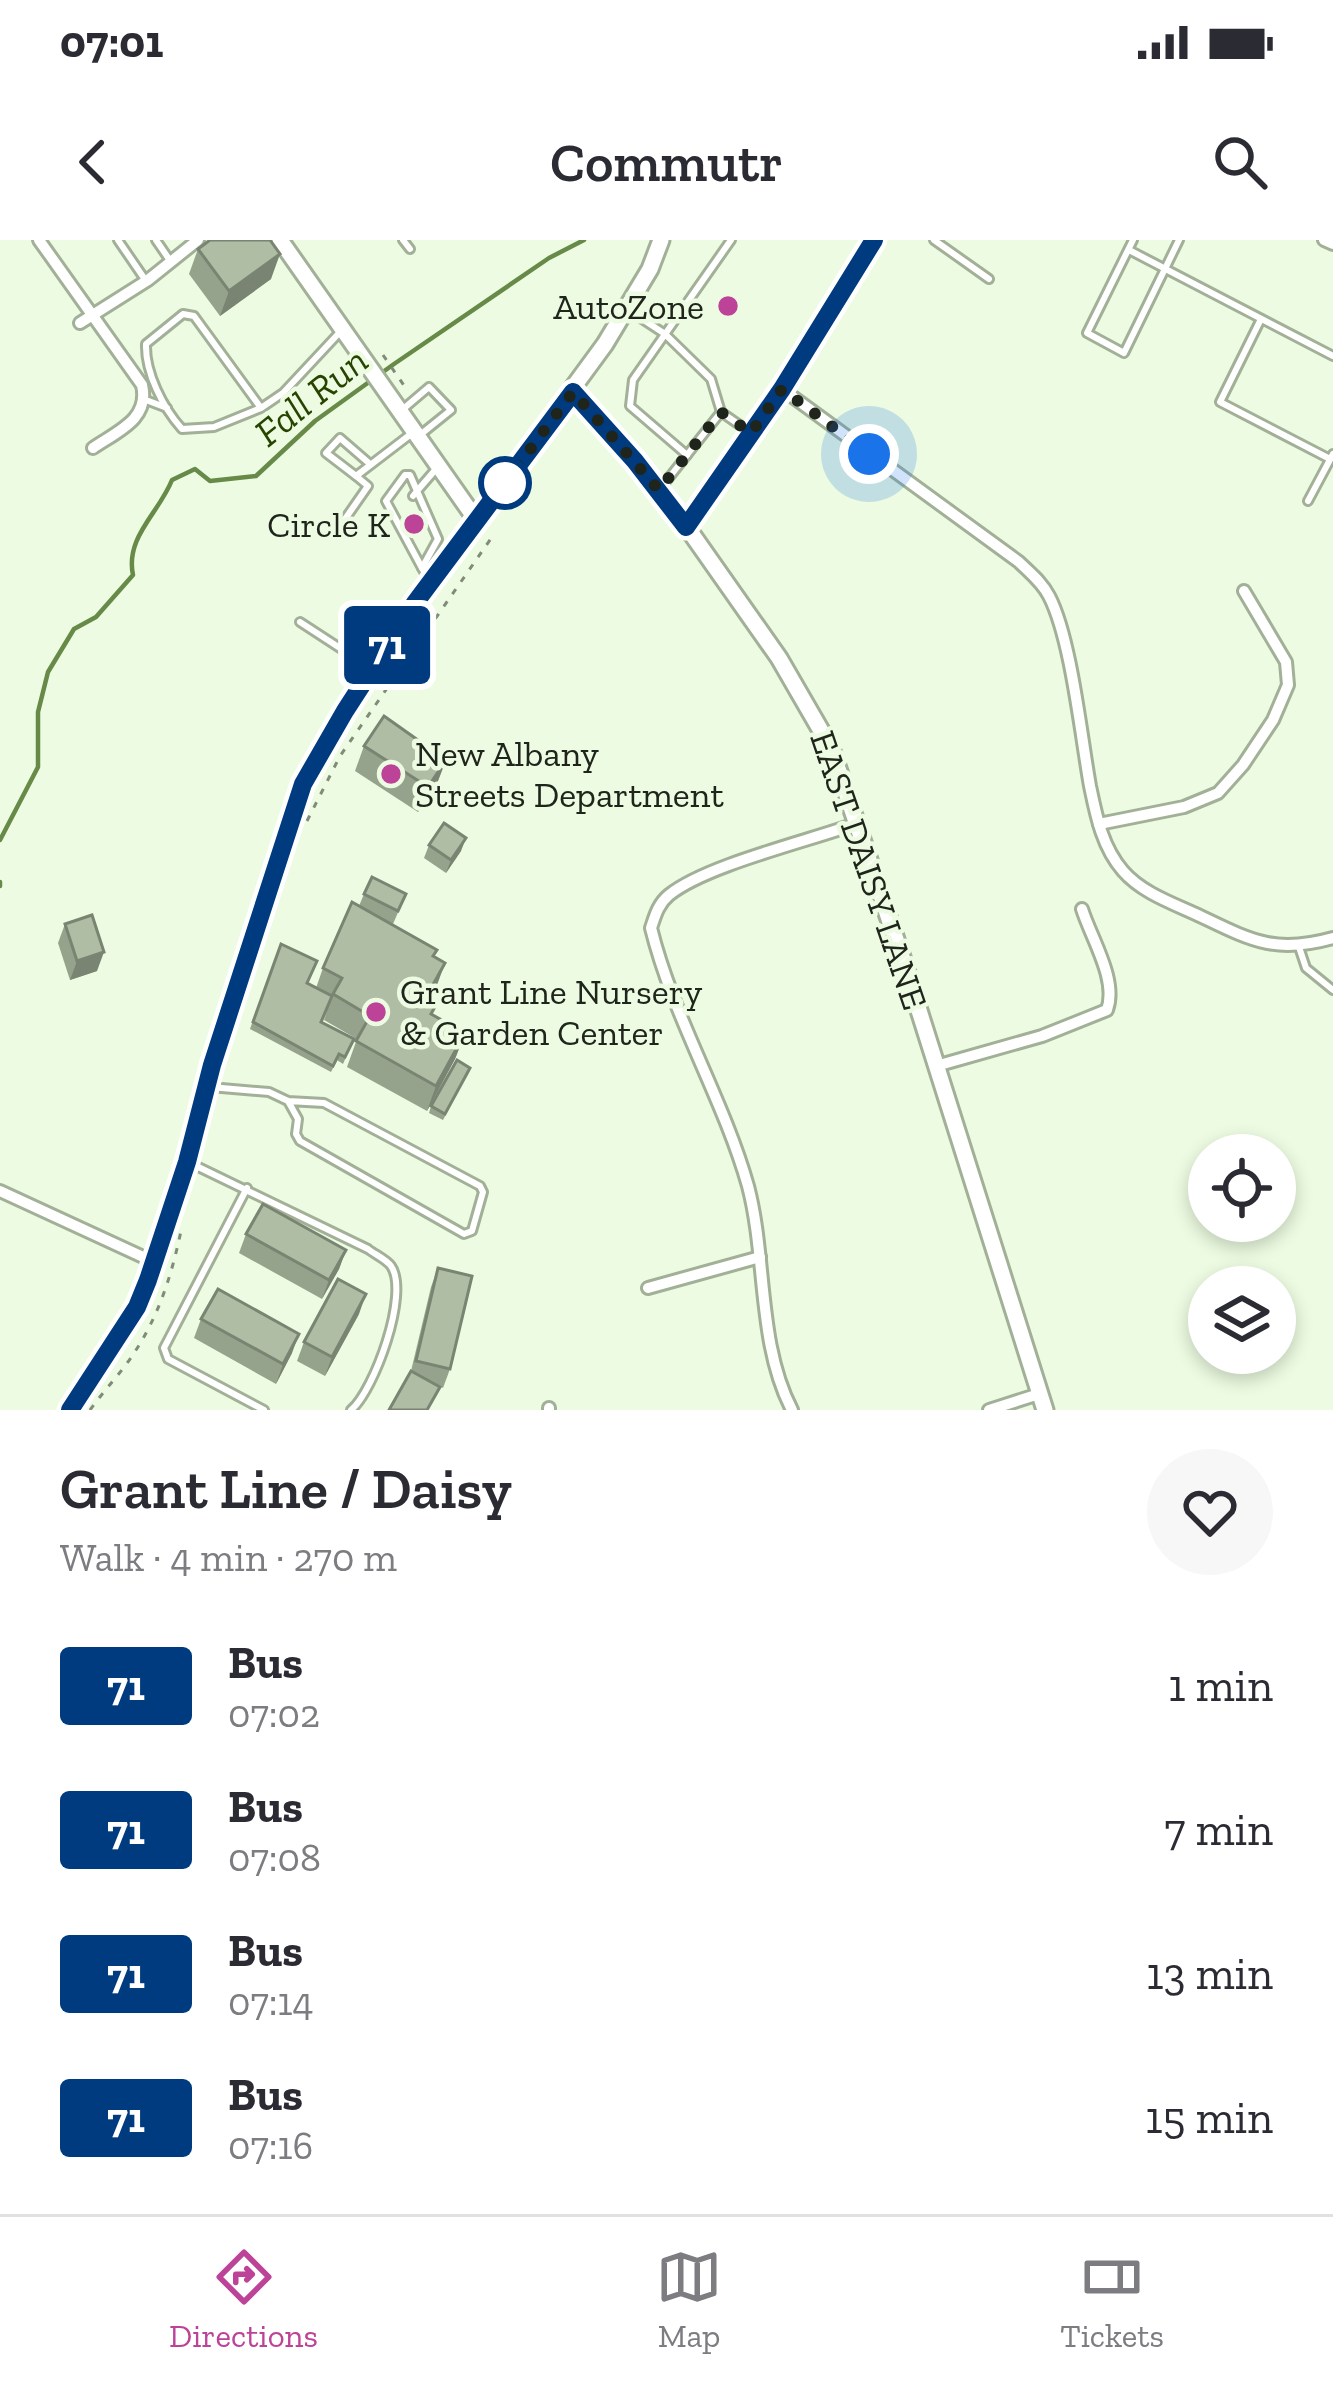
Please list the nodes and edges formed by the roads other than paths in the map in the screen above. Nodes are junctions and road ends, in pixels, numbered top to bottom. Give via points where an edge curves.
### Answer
1 (39, 240) edge
2 (118, 240) edge
3 (156, 240) edge
4 (198, 240) edge
5 (280, 240) edge
6 (403, 240) edge
7 (661, 240) edge
8 (731, 240) edge
9 (874, 240) edge
10 (934, 240) edge
11 (1133, 240) edge
12 (1179, 240) edge
13 (1324, 240) edge
14 (1333, 244) edge
15 (410, 249) dead end
16 (1129, 250) junction
17 (171, 262) junction
18 (1165, 269) junction
19 (989, 278) dead end
20 (146, 281) junction
21 (627, 309) junction
22 (95, 314) junction
23 (1261, 319) junction
24 (80, 323) dead end
25 (343, 329) junction
26 (665, 334) junction
27 (1333, 356) edge
28 (782, 389) junction
29 (573, 392) junction
30 (146, 400) junction
31 (167, 408) junction
32 (261, 408) junction
33 (400, 412) junction
34 (721, 412) junction
35 (751, 433) junction
36 (416, 435) junction
37 (93, 448) dead end
38 (687, 455) junction
39 (1332, 457) edge
40 (370, 465) junction
41 (438, 467) junction
42 (356, 476) junction
43 (659, 490) junction
44 (415, 494) junction
45 (1308, 501) dead end
46 (476, 521) junction
47 (686, 527) junction
48 (336, 532) dead end
49 (426, 575) junction
50 (1244, 591) dead end
51 (300, 622) dead end
52 (372, 669) junction
53 (857, 823) junction
54 (1099, 824) junction
55 (1082, 909) dead end
56 (1333, 938) edge
57 (1299, 946) junction
58 (1333, 990) edge
59 (936, 1066) junction
60 (206, 1087) junction
61 (288, 1101) junction
62 (187, 1162) junction
63 (247, 1188) junction
64 (0, 1191) edge
65 (760, 1257) junction
66 (154, 1262) junction
67 (648, 1288) dead end
68 (1042, 1402) edge
69 (354, 1409) edge
70 (70, 1410) edge
71 (263, 1410) edge
72 (792, 1410) edge
73 (989, 1410) edge

1 - 22 street
2 - 20 lane
3 - 17 lane
4 - 17 street
5 - 25 street
6 - 15 lane
7 - 21 street
8 - 26 lane
9 - 28 street
10 - 19 lane
11 - 16 lane
12 - 18 lane
13 - 14 street
16 - 18 lane
16 - 18 lane via 1087,334 1124,353
17 - 20 street
18 - 23 lane
20 - 22 street
21 - 26 lane
21 - 29 street
22 - 24 street
22 - 30 street
23 - 27 lane
23 - 39 lane via 1220,402
25 - 32 lane
25 - 33 street
26 - 34 lane via 711,379
26 - 38 lane via 633,380 630,406
28 - 35 street
28 - 54 street via 1041,583 1055,609
29 - 43 street, EAST DAISY LANE
29 - 46 street
30 - 31 lane
30 - 37 street via 139,416
31 - 32 lane via 189,430
31 - 32 lane via 146,344 183,314 194,316
33 - 36 street
33 - 36 lane via 429,387 451,410
34 - 35 lane
34 - 38 lane
35 - 47 street
36 - 40 lane
36 - 41 street
38 - 43 lane
39 - 45 lane
40 - 42 lane
40 - 42 lane via 340,438 326,453
41 - 44 lane
41 - 46 street
42 - 48 lane via 368,486
43 - 47 street, EAST DAISY LANE
44 - 49 lane via 438,539
44 - 49 lane via 405,475 386,501
46 - 49 street
47 - 53 street, EAST DAISY LANE via 807,701
49 - 52 street
50 - 54 street via 1286,662 1288,686 1273,720 1228,785 1208,799
51 - 52 lane
52 - 60 street via 303,784
53 - 59 street, EAST DAISY LANE
53 - 65 street via 669,895 651,928 744,1174
54 - 57 street via 1113,857 1143,889 1240,937
55 - 59 street via 1108,983 1107,1010
56 - 57 street
57 - 58 lane via 1306,968
59 - 68 street, EAST DAISY LANE
60 - 61 lane
60 - 62 street
61 - 61 lane via 300,1141 464,1234 472,1231 480,1186 324,1103
62 - 63 lane
62 - 66 street
63 - 69 lane via 391,1265 399,1290 375,1376
63 - 71 lane via 164,1348 168,1359
64 - 66 street
65 - 67 street
65 - 72 street
66 - 70 street via 137,1307
68 - 73 street

